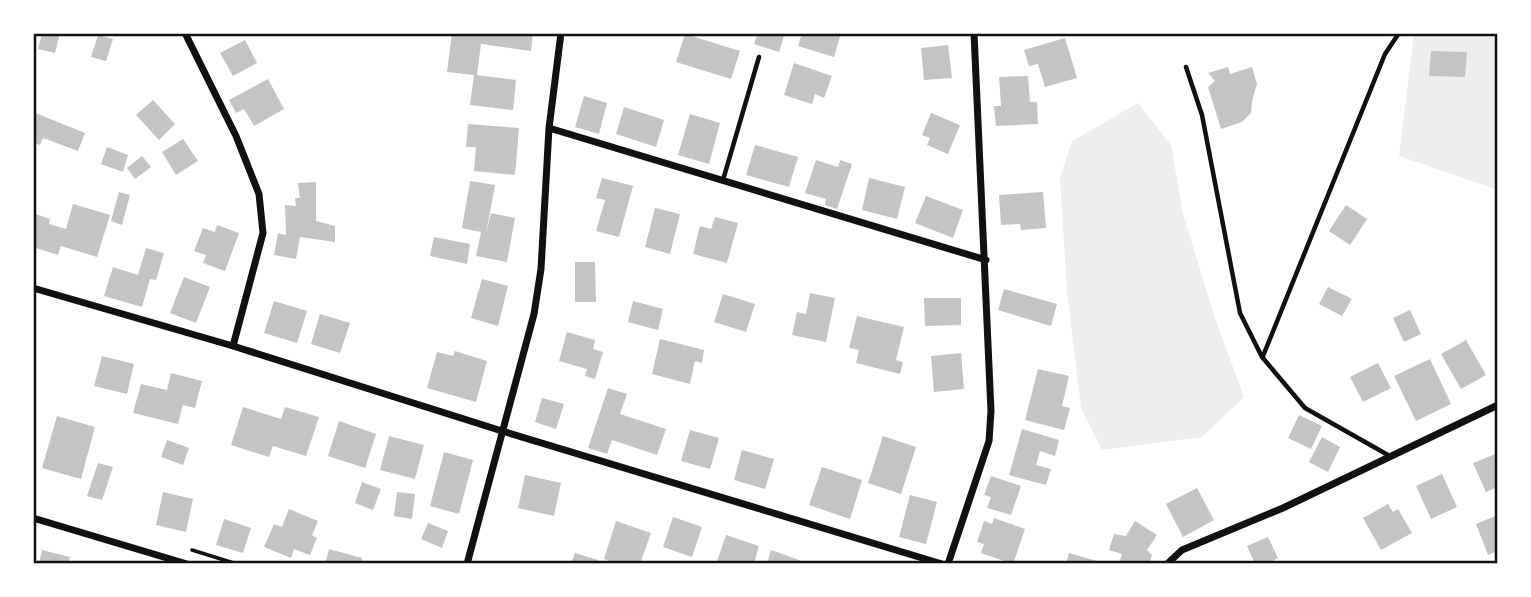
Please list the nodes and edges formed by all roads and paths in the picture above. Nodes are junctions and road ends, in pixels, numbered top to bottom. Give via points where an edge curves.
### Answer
1 (185, 33) edge
2 (561, 33) edge
3 (974, 33) edge
4 (1399, 33) edge
5 (760, 57) dead end
6 (1186, 67) dead end
7 (549, 128) junction
8 (723, 180) junction
9 (986, 260) junction
10 (33, 288) edge
11 (233, 346) junction
12 (1262, 356) junction
13 (1498, 405) edge
14 (502, 431) junction
15 (1388, 456) junction
16 (33, 518) edge
17 (187, 564) edge
18 (467, 564) edge
19 (942, 564) edge
20 (948, 564) edge
21 (1167, 564) edge

1 - 11 street via 259,194 262,233
2 - 7 street
3 - 9 street
4 - 12 lane via 1385,54
5 - 8 lane
6 - 12 lane via 1202,116 1240,313
7 - 8 street
7 - 14 street via 541,270 534,314
8 - 9 street
9 - 20 street via 989,441
10 - 11 street
11 - 14 street
12 - 15 lane via 1305,408
13 - 15 street
14 - 18 street
14 - 19 street
15 - 21 street via 1283,508 1182,550
16 - 17 street

